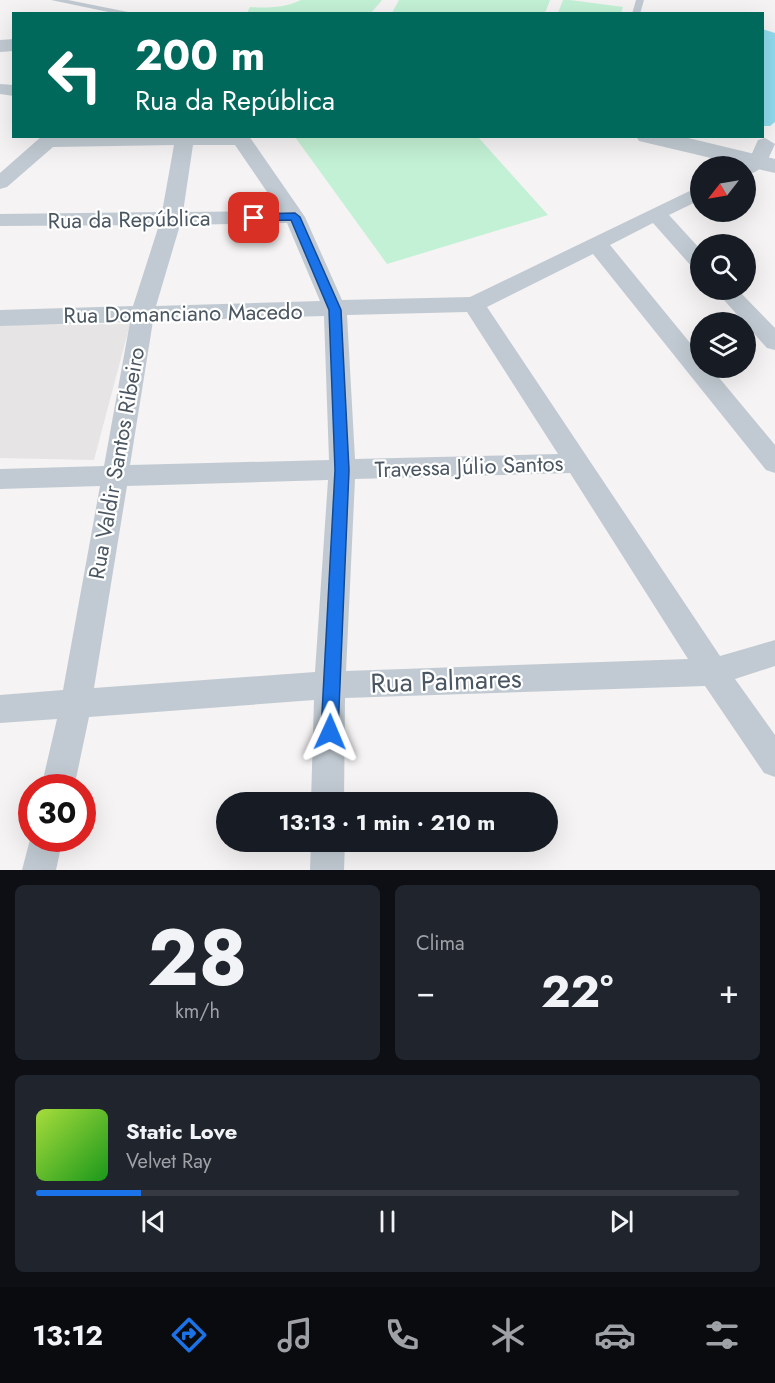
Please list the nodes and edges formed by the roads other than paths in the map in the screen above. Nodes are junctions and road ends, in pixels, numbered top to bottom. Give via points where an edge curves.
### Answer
1 (55, 0) edge
2 (123, 12) edge
3 (658, 138) edge
4 (733, 138) edge
5 (53, 139) edge
6 (184, 141) junction
7 (764, 158) edge
8 (0, 183) edge
9 (690, 197) edge
10 (657, 215) junction
11 (295, 217) junction
12 (171, 219) junction
13 (0, 220) edge
14 (597, 244) junction
15 (690, 251) edge
16 (735, 300) edge
17 (474, 304) junction
18 (335, 310) junction
19 (142, 312) junction
20 (0, 318) edge
21 (775, 342) edge
22 (579, 463) junction
23 (775, 463) edge
24 (342, 470) junction
25 (114, 474) junction
26 (0, 479) edge
27 (775, 653) edge
28 (713, 672) junction
29 (330, 685) junction
30 (76, 705) junction
31 (0, 709) edge
32 (775, 762) edge
33 (60, 774) edge
34 (328, 792) edge
35 (43, 852) edge
36 (328, 852) edge
37 (39, 870) edge
38 (327, 870) edge

1 - 2 lane
3 - 7 street
4 - 7 street
5 - 6 street
5 - 8 street
6 - 11 street via 241,139
6 - 12 street, Rua Valdir Santos Ribeiro
9 - 10 street, Rua Domanciano Macedo
10 - 14 street, Rua Domanciano Macedo
10 - 15 street
11 - 12 street, Rua da República
11 - 18 street
12 - 13 street, Rua da República
12 - 19 street, Rua Valdir Santos Ribeiro
14 - 17 street, Rua Domanciano Macedo
14 - 23 street
16 - 21 street
17 - 18 street, Rua Domanciano Macedo
17 - 22 street
18 - 19 street, Rua Domanciano Macedo
18 - 24 street
19 - 20 street, Rua Domanciano Macedo
19 - 25 street, Rua Valdir Santos Ribeiro
22 - 24 street, Travessa Júlio Santos
22 - 28 street
24 - 25 street, Travessa Júlio Santos
24 - 29 street
25 - 26 street, Travessa Júlio Santos
25 - 30 street, Rua Valdir Santos Ribeiro
27 - 28 street, Rua Palmares
28 - 29 street, Rua Palmares
28 - 32 street
29 - 30 street, Rua Palmares
29 - 34 street
30 - 31 street, Rua Palmares
30 - 33 street, Rua Valdir Santos Ribeiro
35 - 37 street
36 - 38 street

